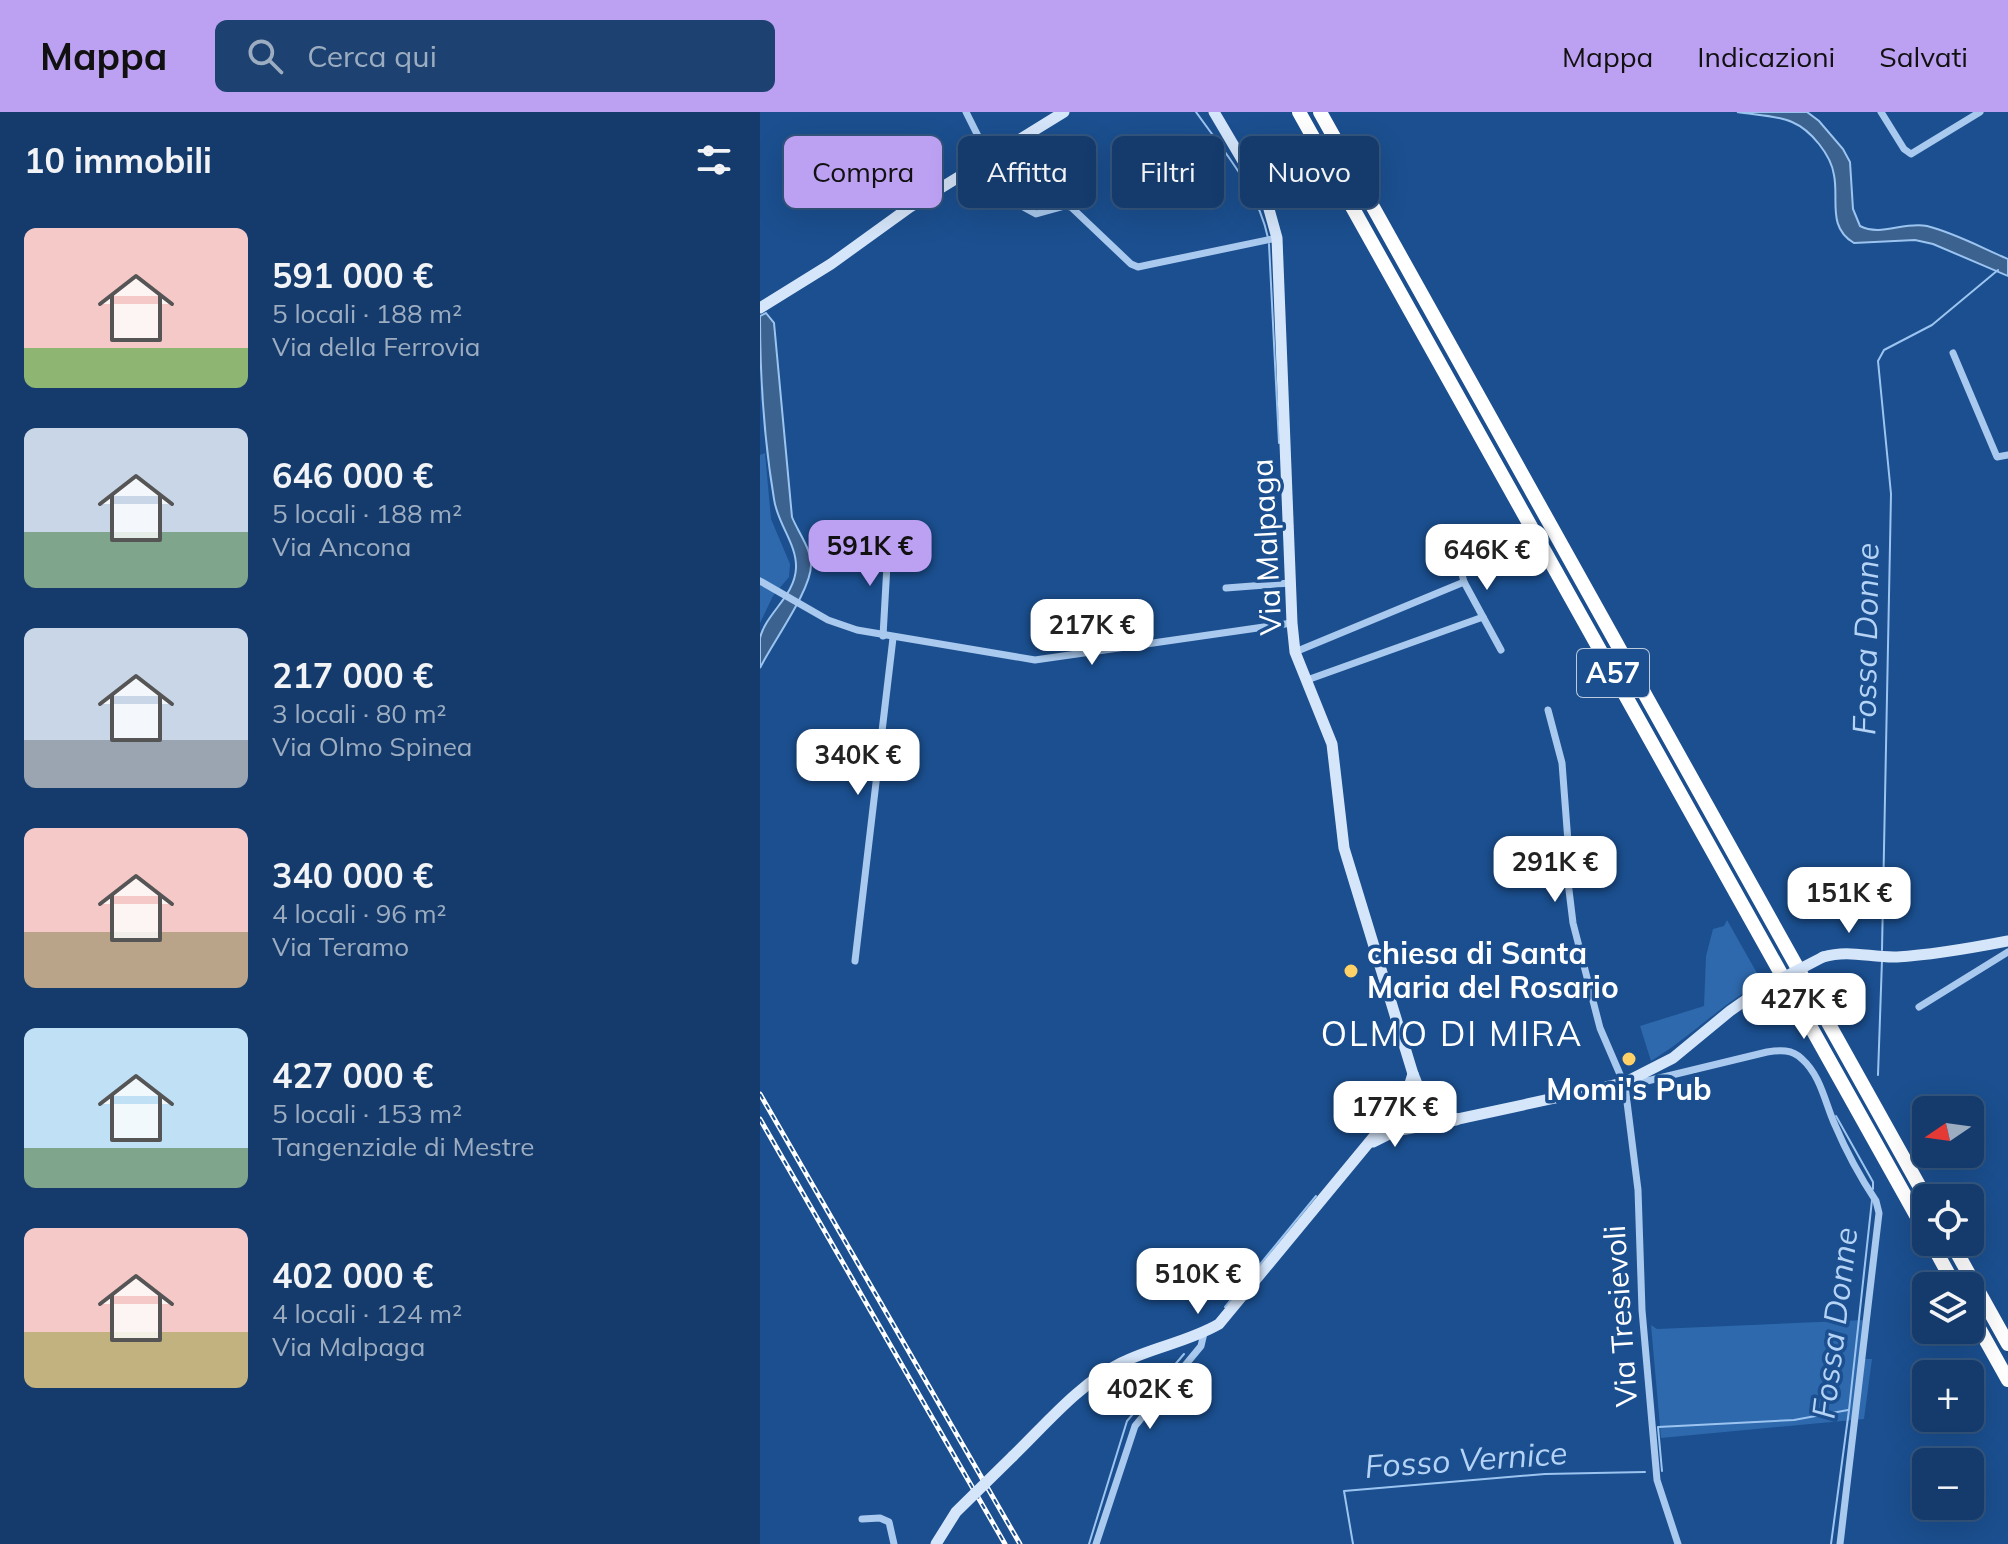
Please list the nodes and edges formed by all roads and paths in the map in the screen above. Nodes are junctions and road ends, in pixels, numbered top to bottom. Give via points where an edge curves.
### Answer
1 (966, 112) edge
2 (1064, 112) edge
3 (1214, 112) edge
4 (1299, 112) edge
5 (1320, 112) edge
6 (1881, 112) edge
7 (1980, 112) edge
8 (980, 136) edge
9 (1026, 136) edge
10 (958, 178) edge
11 (1026, 208) edge
12 (1058, 208) edge
13 (1072, 208) edge
14 (1271, 238) junction
15 (762, 306) edge
16 (1953, 353) dead end
17 (2008, 455) edge
18 (859, 536) dead end
19 (1465, 540) dead end
20 (760, 581) edge
21 (1464, 582) junction
22 (1290, 583) junction
23 (1226, 588) dead end
24 (1483, 617) junction
25 (1292, 623) junction
26 (883, 636) junction
27 (893, 638) junction
28 (1501, 650) dead end
29 (1295, 652) junction
30 (1307, 680) junction
31 (1548, 710) dead end
32 (2008, 941) edge
33 (2008, 952) edge
34 (855, 961) dead end
35 (1919, 1007) dead end
36 (1413, 1074) junction
37 (1640, 1076) junction
38 (1624, 1083) junction
39 (1431, 1107) junction
40 (1390, 1117) junction
41 (1458, 1119) junction
42 (1414, 1128) junction
43 (1366, 1147) junction
44 (1918, 1184) edge
45 (1912, 1208) edge
46 (1959, 1256) edge
47 (1204, 1333) junction
48 (1984, 1337) edge
49 (2008, 1344) edge
50 (2008, 1380) edge
51 (862, 1519) dead end
52 (894, 1544) edge
53 (936, 1544) edge
54 (1096, 1544) edge
55 (1678, 1544) edge
56 (1840, 1544) edge

1 - 8 street
2 - 9 street
3 - 14 street, Via Malpaga via 1267,202
4 - 45 highway, A57
5 - 44 highway, A57
6 - 7 street via 1911,154
10 - 15 street
11 - 12 street via 1042,213
13 - 14 street via 1138,267
14 - 22 street, Via Malpaga
16 - 17 street via 1997,457
18 - 26 street via 885,542
19 - 21 street via 1455,547
20 - 26 street via 828,620
21 - 24 street
21 - 29 street
22 - 23 street
22 - 25 street, Via Malpaga
24 - 28 street
24 - 30 street
25 - 27 street via 1035,660
25 - 29 street, Via Malpaga
26 - 27 street
27 - 34 street
29 - 30 street, Via Malpaga
30 - 36 street, Via Malpaga via 1332,744 1344,848
31 - 38 street, Via Tresievoli via 1562,763 1576,935 1600,1028
32 - 37 street, bridge via 1941,952 1823,957 1760,990 1673,1058
33 - 35 street
36 - 39 street, Via Malpaga
36 - 40 street
37 - 38 street
37 - 56 street via 1647,1081 1767,1052 1795,1054 1821,1089 1876,1201 1879,1213
38 - 41 street
38 - 55 street, Via Tresievoli via 1638,1190 1657,1480
39 - 40 street
39 - 41 street
39 - 42 street
40 - 43 street
41 - 42 street
42 - 43 street via 1387,1134
43 - 47 street via 1219,1324
46 - 49 highway
47 - 53 street, bridge via 1135,1356 1100,1375 956,1512
47 - 54 street via 1201,1346 1135,1426
48 - 50 highway
51 - 52 street via 889,1522

